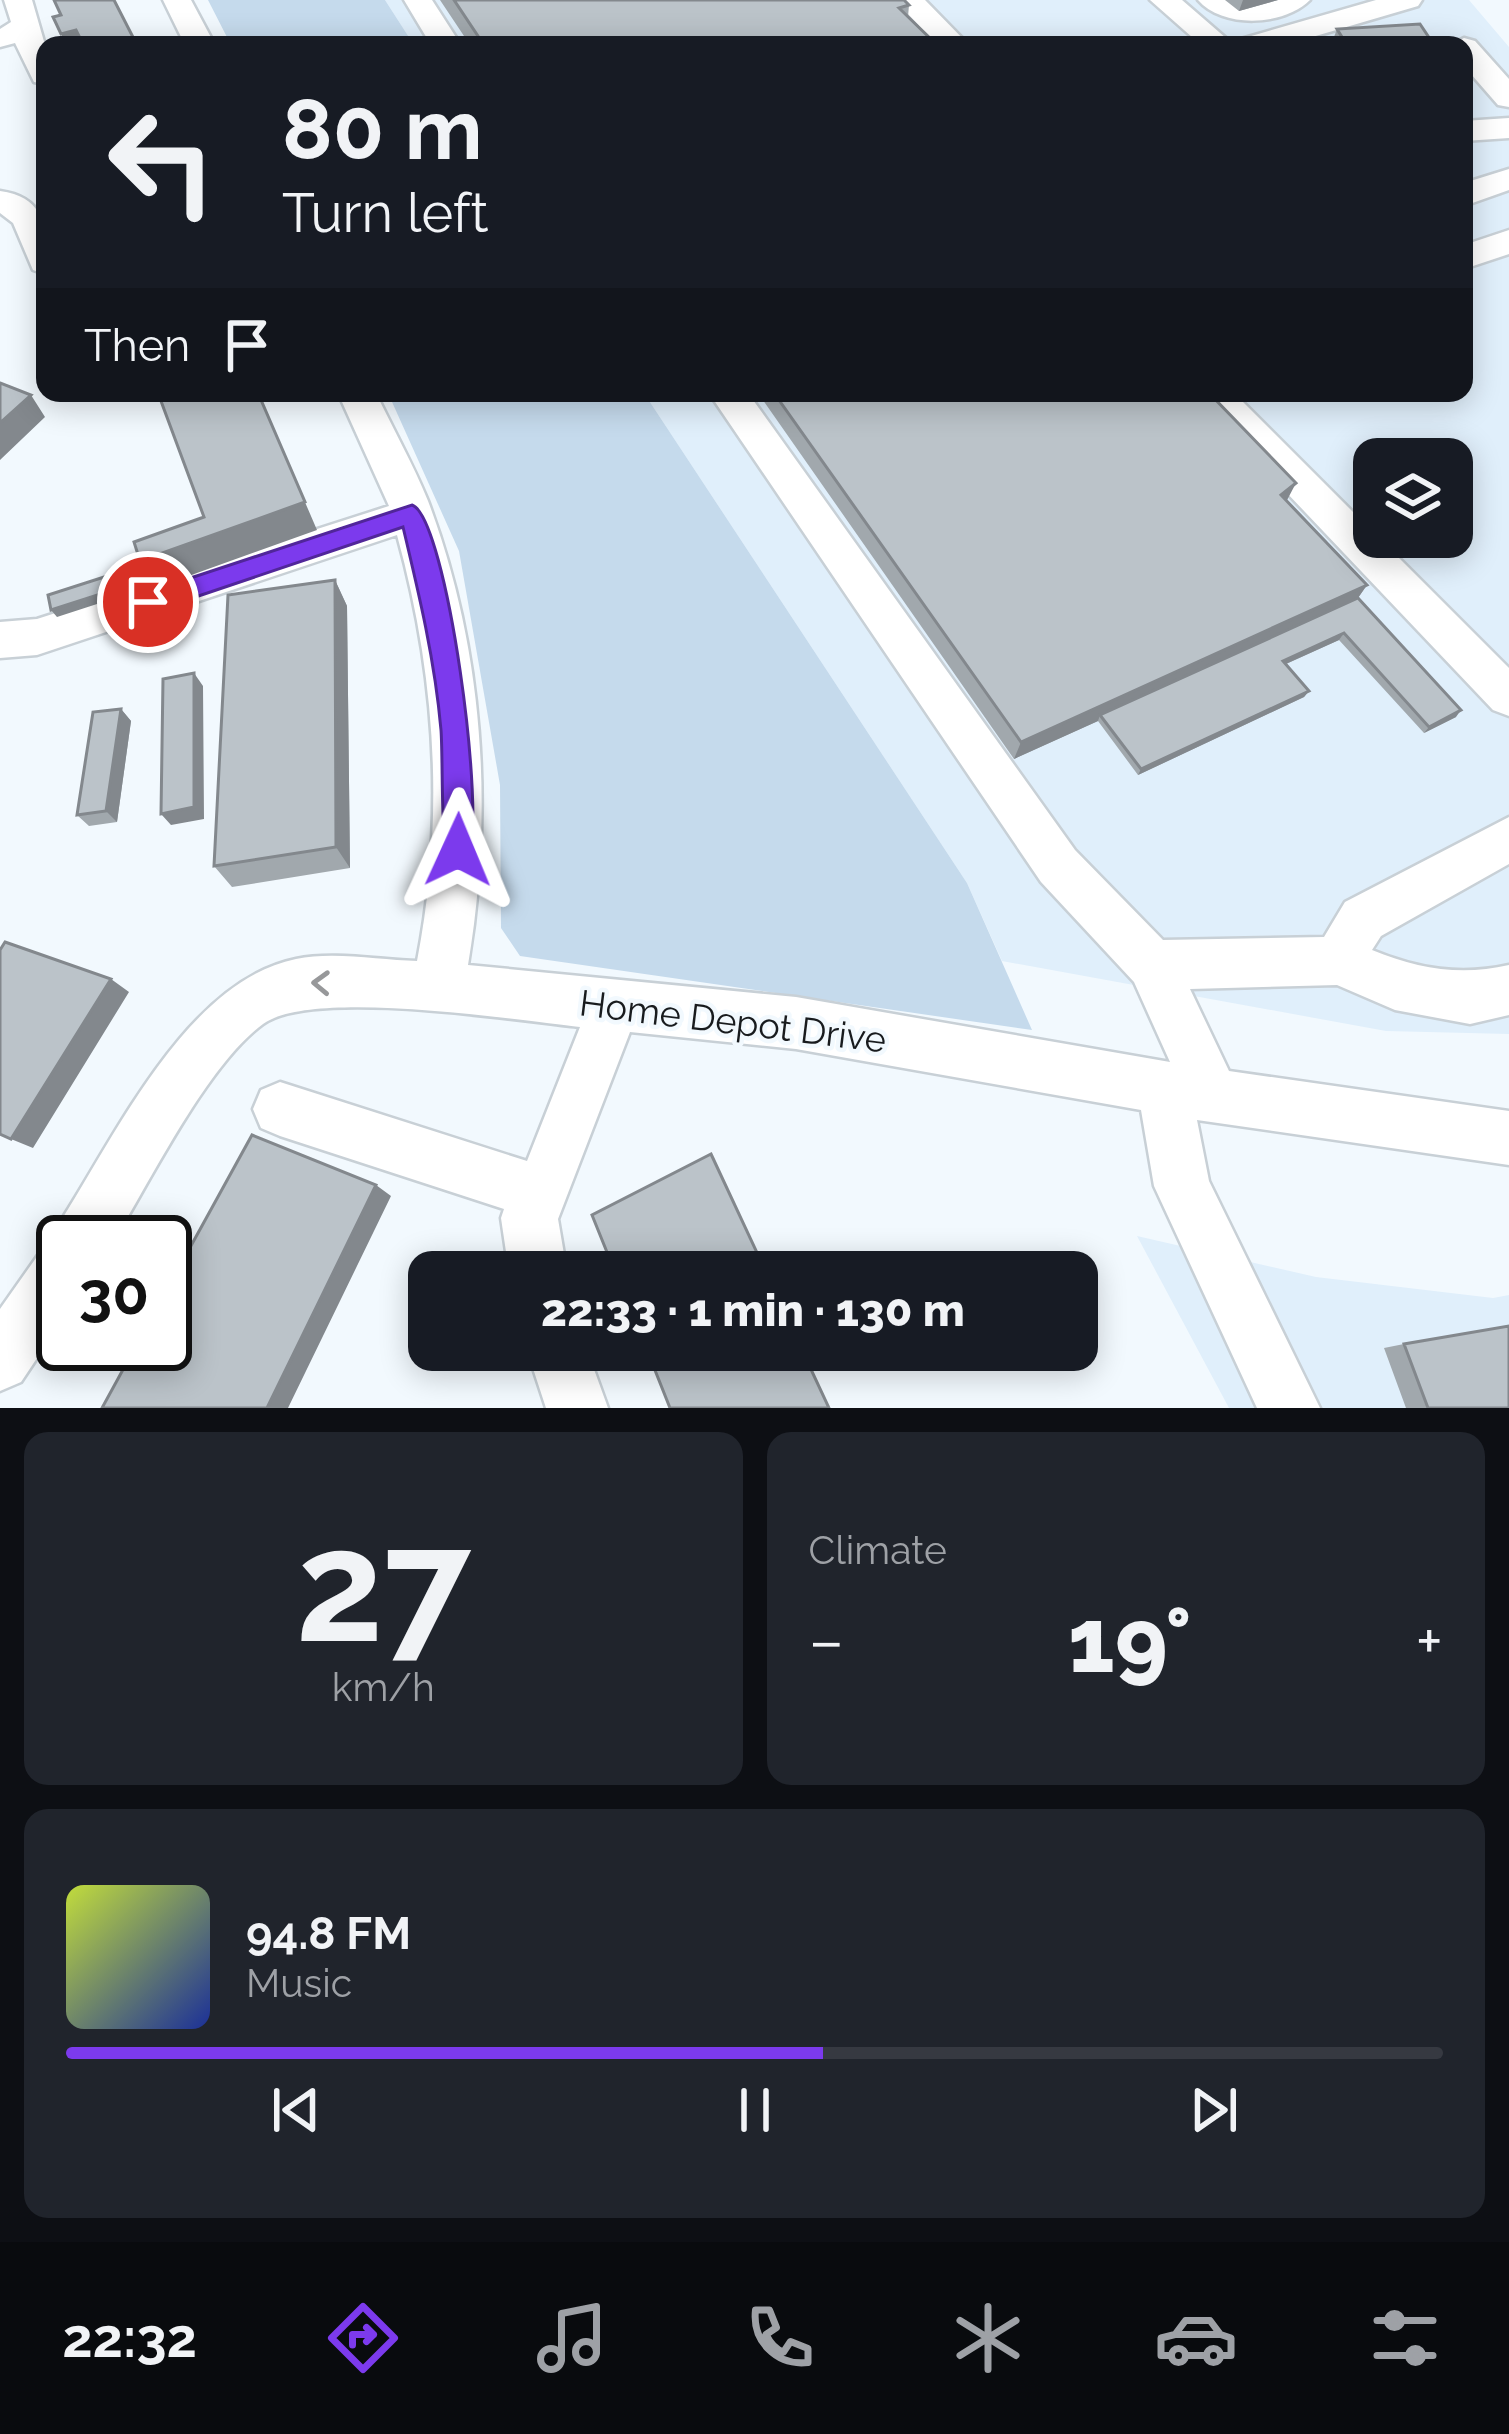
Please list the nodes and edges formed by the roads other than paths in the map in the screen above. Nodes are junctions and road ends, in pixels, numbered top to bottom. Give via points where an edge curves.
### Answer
1 (18, 0) edge
2 (177, 0) edge
3 (418, 0) edge
4 (909, 0) edge
5 (1164, 0) edge
6 (1212, 0) edge
7 (1296, 0) edge
8 (1408, 0) edge
9 (12, 34) edge
10 (195, 36) edge
11 (440, 36) edge
12 (945, 36) edge
13 (1208, 36) edge
14 (1283, 36) edge
15 (1473, 57) edge
16 (36, 64) edge
17 (1509, 98) edge
18 (1509, 128) edge
19 (1473, 130) edge
20 (1509, 179) edge
21 (1473, 192) edge
22 (0, 202) edge
23 (36, 240) edge
24 (1509, 241) edge
25 (1473, 255) edge
26 (361, 402) edge
27 (734, 402) edge
28 (1220, 402) edge
29 (412, 514) junction
30 (0, 640) edge
31 (1509, 698) edge
32 (1509, 839) edge
33 (1338, 961) junction
34 (1152, 964) junction
35 (438, 987) junction
36 (1509, 990) edge
37 (614, 1005) junction
38 (1188, 1092) junction
39 (280, 1109) dead end
40 (1509, 1138) edge
41 (540, 1193) junction
42 (97, 1215) edge
43 (534, 1251) edge
44 (36, 1308) edge
45 (0, 1361) edge
46 (564, 1371) edge
47 (577, 1408) edge
48 (1288, 1408) edge

1 - 9 street via 26,22
2 - 10 street
3 - 11 street
4 - 12 street
5 - 13 street
6 - 7 street via 1244,14
8 - 14 street
9 - 16 street
15 - 17 street
18 - 19 street
20 - 21 street
22 - 23 street via 23,209
24 - 25 street
26 - 29 street
27 - 34 street via 1058,866
28 - 31 street
29 - 30 street via 37,638
29 - 35 street via 454,724 460,807
32 - 33 street via 1363,920
33 - 34 street
33 - 36 street via 1395,985 1471,999
34 - 38 street
35 - 37 street, Home Depot Drive
35 -> 42 street, Home Depot Drive via 297,983 246,1005 205,1045
37 - 38 street, Home Depot Drive via 796,1023
37 - 41 street
38 - 40 street, Home Depot Drive
38 - 48 street via 1182,1186
39 - 41 street
41 - 43 street via 529,1218
44 - 45 street, Home Depot Drive
46 - 47 street

